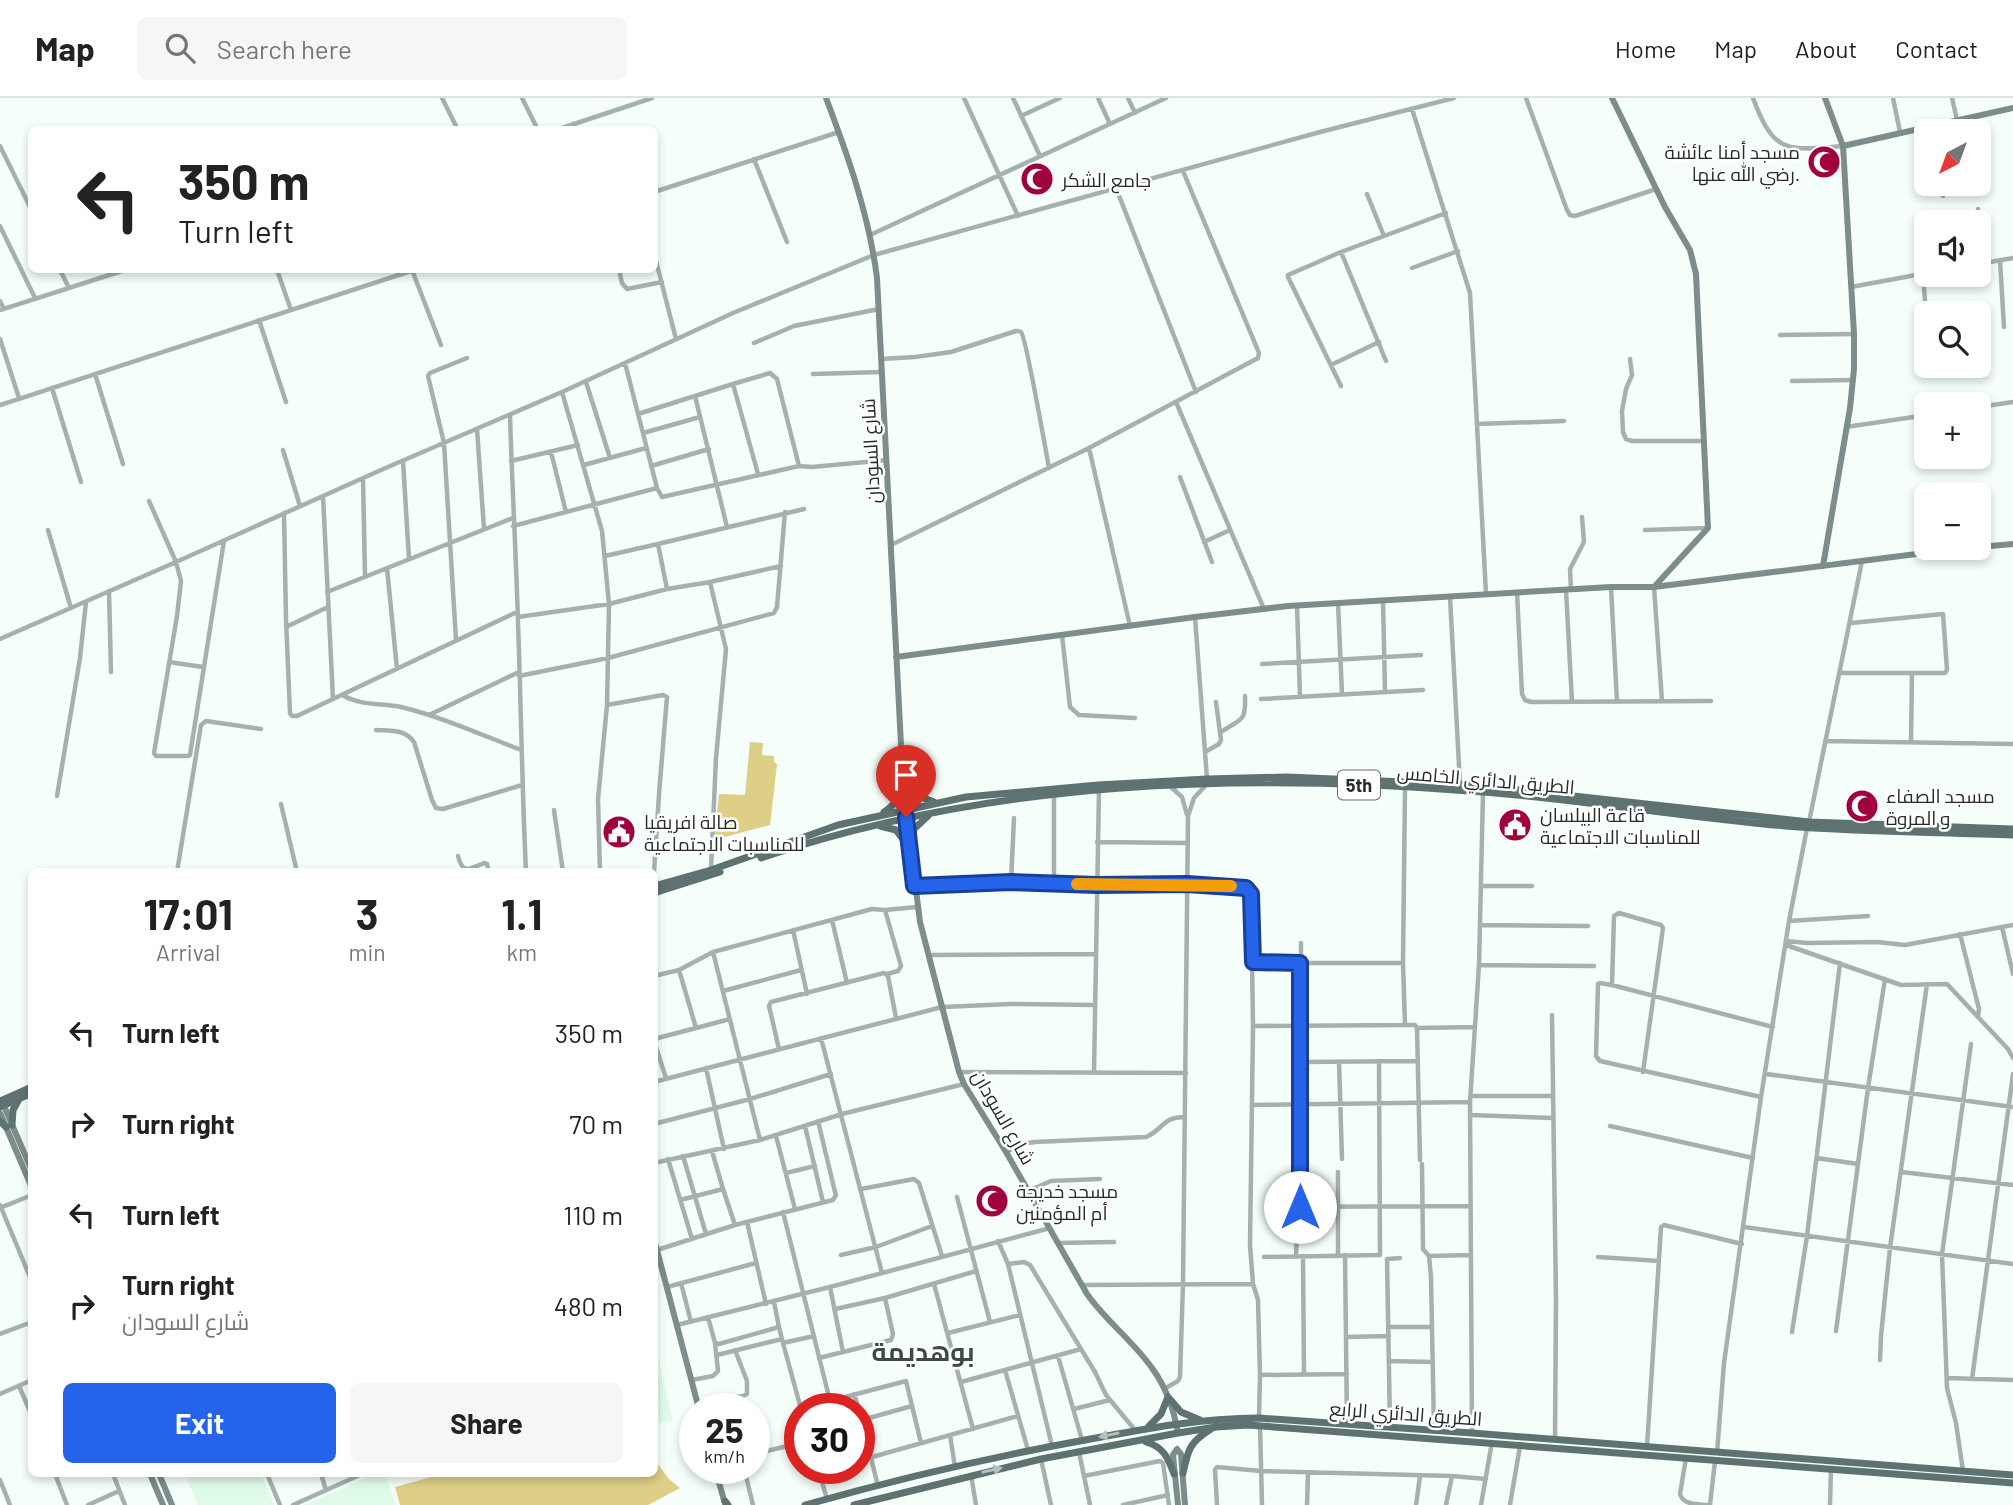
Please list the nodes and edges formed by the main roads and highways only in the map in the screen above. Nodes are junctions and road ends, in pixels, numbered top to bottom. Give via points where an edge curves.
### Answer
1 (826, 98) edge
2 (1612, 98) edge
3 (1825, 98) edge
4 (2013, 108) edge
5 (1960, 119) edge
6 (1914, 130) edge
7 (1843, 146) junction
8 (2013, 544) edge
9 (1991, 546) edge
10 (1914, 554) edge
11 (1823, 566) junction
12 (1654, 587) junction
13 (896, 657) junction
14 (904, 778) junction
15 (1207, 781) junction
16 (1389, 784) junction
17 (938, 803) junction
18 (936, 812) junction
19 (906, 813) junction
20 (877, 815) junction
21 (1808, 825) junction
22 (871, 826) junction
23 (2013, 829) edge
24 (2013, 835) edge
25 (909, 847) junction
26 (712, 872) junction
27 (658, 885) edge
28 (658, 892) edge
29 (28, 1090) edge
30 (28, 1095) edge
31 (20, 1098) junction
32 (1, 1107) edge
33 (6, 1124) edge
34 (28, 1164) edge
35 (28, 1178) edge
36 (658, 1254) edge
37 (696, 1393) edge
38 (1168, 1397) junction
39 (1200, 1421) junction
40 (1259, 1422) junction
41 (1176, 1424) junction
42 (1146, 1428) junction
43 (1213, 1428) junction
44 (1178, 1433) junction
45 (1493, 1439) junction
46 (1142, 1441) junction
47 (1716, 1457) junction
48 (1898, 1470) junction
49 (1178, 1473) junction
50 (923, 1475) junction
51 (2013, 1475) edge
52 (151, 1477) edge
53 (160, 1477) edge
54 (2013, 1483) edge
55 (720, 1484) edge
56 (926, 1486) junction
57 (882, 1502) edge
58 (726, 1504) edge
59 (163, 1505) edge
60 (172, 1505) edge
61 (805, 1505) edge
62 (854, 1505) edge
63 (1178, 1505) edge
64 (1185, 1505) edge

1 - 13 main road, شارع السودان via 858,187 874,255
2 - 12 main road via 1695,266 1708,528
3 - 7 main road
4 - 5 main road
6 - 7 main road
7 - 11 main road via 1853,380
8 - 9 main road
10 - 11 main road
11 - 12 main road
12 - 13 main road via 1264,609
13 - 14 main road, شارع السودان
14 - 17 main road via 916,795
14 - 19 main road, شارع السودان
14 - 20 main road via 898,799
15 - 16 main road, الطريق الدائري الخامس / 5th via 1287,777
15 - 17 main road, الطريق الدائري الخامس / 5th via 979,795
15 - 18 main road, الطريق الدائري الخامس / 5th via 988,802
16 - 21 main road, الطريق الدائري الخامس / 5th
16 - 21 main road, الطريق الدائري الخامس / 5th via 1460,785
17 - 19 main road, الطريق الدائري الخامس / 5th
18 - 19 main road, الطريق الدائري الخامس / 5th
18 - 25 main road via 920,821
19 - 20 main road, الطريق الدائري الخامس / 5th
19 - 22 main road, الطريق الدائري الخامس / 5th
19 - 25 main road, شارع السودان
20 - 26 main road, الطريق الدائري الخامس / 5th
21 - 23 main road, الطريق الدائري الخامس / 5th
21 - 24 main road, الطريق الدائري الخامس / 5th
22 - 25 main road via 896,830
22 - 26 main road, الطريق الدائري الخامس / 5th
25 - 38 main road, شارع السودان via 917,907 964,1084 1082,1285 1152,1367
26 - 27 main road
26 - 28 main road
29 - 32 main road
30 - 31 main road
31 - 32 main road
31 - 33 main road
32 - 33 main road
33 - 34 main road
33 - 35 main road
36 - 37 main road
38 - 39 main road via 1181,1412
38 - 41 main road, شارع السودان
38 - 42 main road via 1157,1419
39 - 40 main road, الطريق الدائري الرابع
39 - 41 main road, الطريق الدائري الرابع
40 - 43 main road, الطريق الدائري الرابع
40 - 45 main road, الطريق الدائري الرابع
40 - 45 main road, الطريق الدائري الرابع via 1434,1430
41 - 42 main road, الطريق الدائري الرابع
41 - 44 main road, شارع السودان
42 -> 50 main road, الطريق الدائري الرابع
43 - 44 main road, الطريق الدائري الرابع
43 - 49 main road via 1189,1448
44 - 46 main road, الطريق الدائري الرابع
45 - 47 main road, الطريق الدائري الرابع via 1555,1440
45 - 47 main road, الطريق الدائري الرابع via 1520,1445
46 - 49 main road via 1163,1451
56 -> 46 main road, الطريق الدائري الرابع
47 - 48 main road, الطريق الدائري الرابع
47 - 48 main road, الطريق الدائري الرابع via 1831,1469
48 - 51 main road, الطريق الدائري الرابع
48 - 54 main road, الطريق الدائري الرابع
49 - 63 main road
49 - 64 main road
50 - 56 main road
50 - 61 main road, الطريق الدائري الرابع
52 - 59 main road
53 - 60 main road
55 - 58 main road
56 - 57 main road, الطريق الدائري الرابع
57 - 62 main road, الطريق الدائري الرابع

